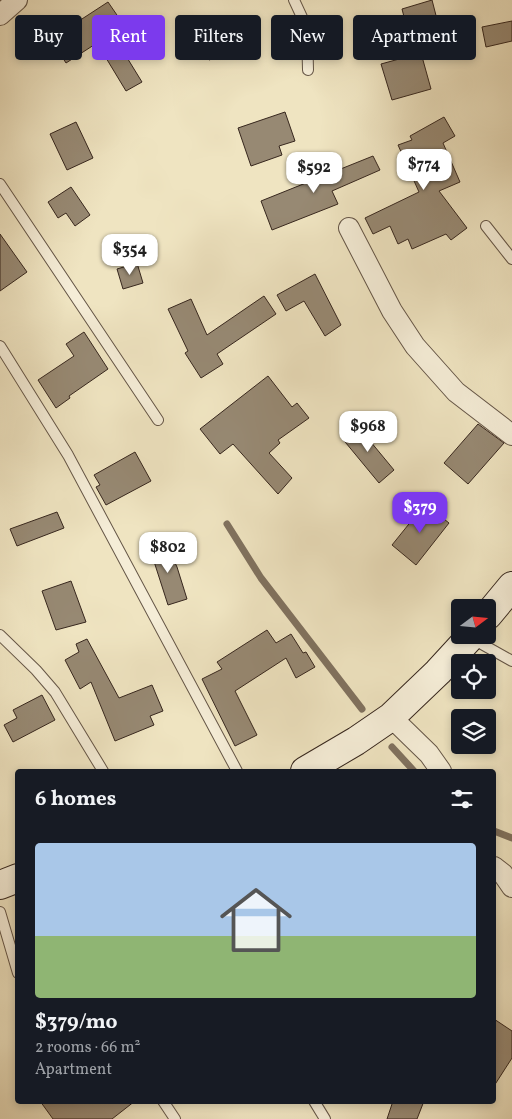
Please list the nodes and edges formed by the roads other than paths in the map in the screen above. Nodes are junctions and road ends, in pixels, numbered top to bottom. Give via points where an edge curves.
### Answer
1 (17, 0) edge
2 (294, 0) edge
3 (0, 16) edge
4 (308, 70) dead end
5 (0, 184) edge
6 (486, 226) dead end
7 (349, 228) dead end
8 (512, 259) edge
9 (0, 346) edge
10 (158, 420) dead end
11 (512, 435) edge
12 (512, 586) edge
13 (496, 605) edge
14 (0, 635) edge
15 (464, 644) edge
16 (484, 644) edge
17 (512, 661) edge
18 (391, 717) junction
19 (102, 769) edge
20 (236, 769) edge
21 (308, 769) edge
22 (440, 769) edge
23 (496, 869) edge
24 (512, 888) edge
25 (0, 912) edge
26 (15, 963) edge
27 (164, 1104) edge
28 (316, 1104) edge
29 (175, 1119) edge
30 (325, 1119) edge

1 - 3 street
2 - 4 lane via 307,28
5 - 10 lane
6 - 8 lane
7 - 11 street via 392,311 415,346 456,392
9 - 20 lane via 68,455
12 - 13 main road
14 - 19 lane via 56,692
15 - 18 main road
16 - 17 lane
18 - 21 main road
18 - 22 street via 429,754
23 - 24 street
25 - 26 lane
27 - 29 lane
28 - 30 lane

